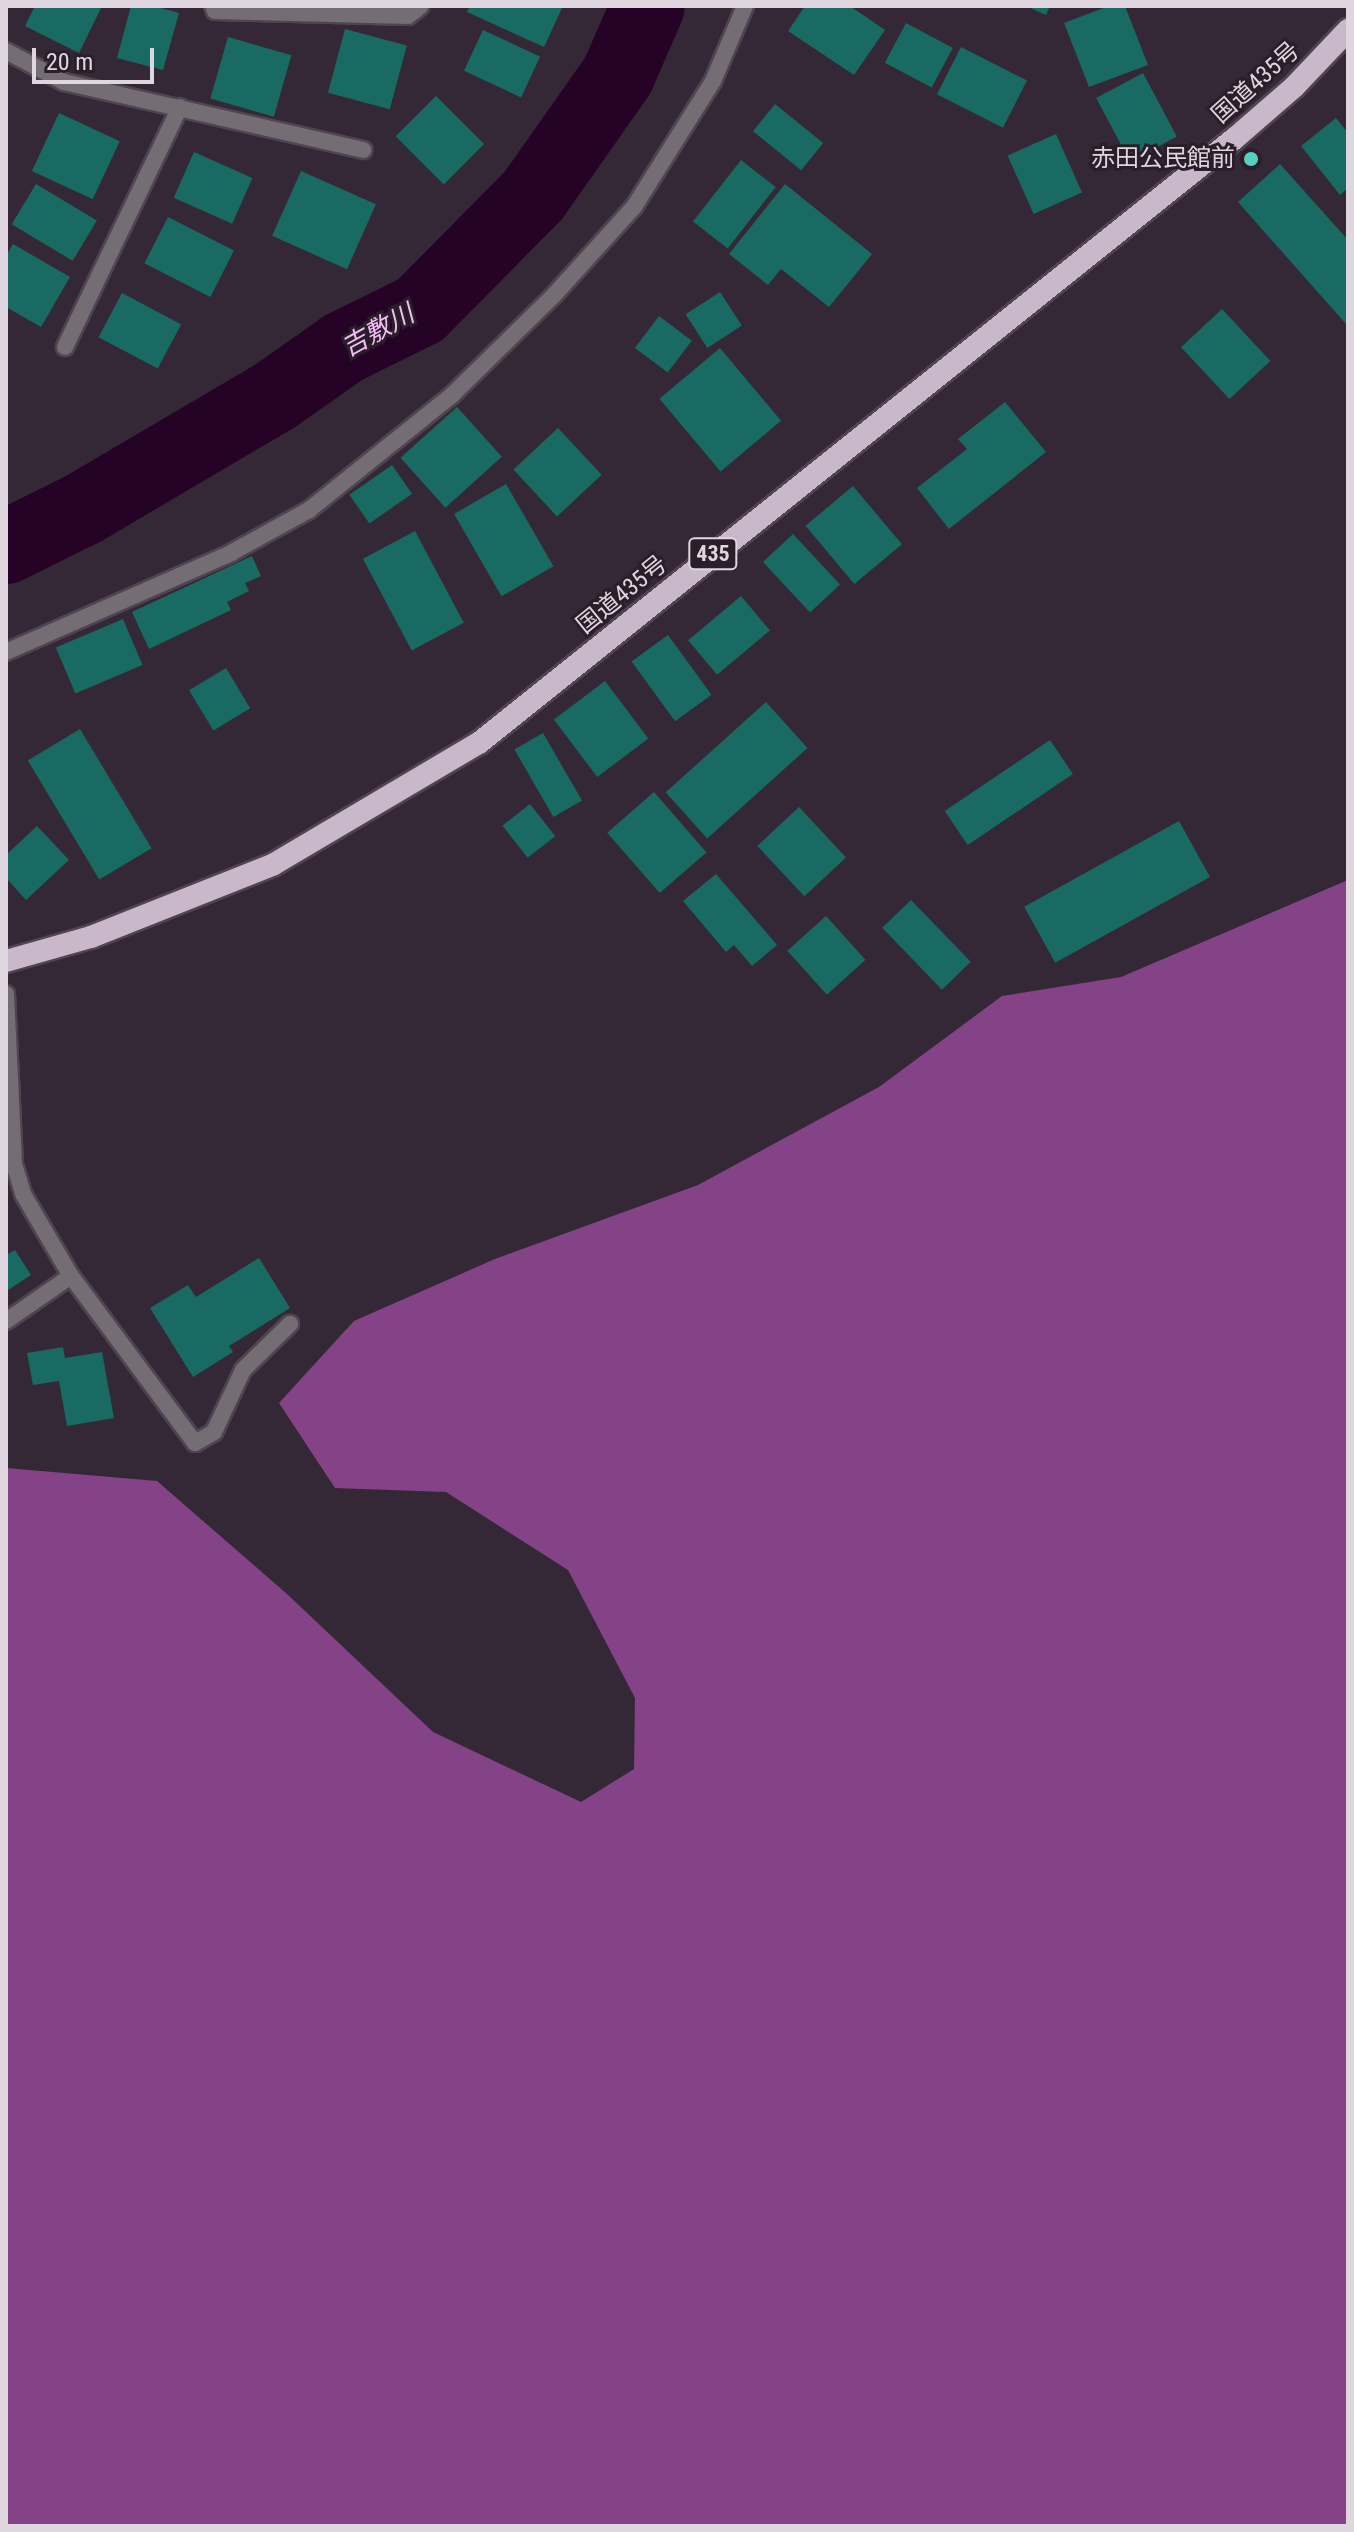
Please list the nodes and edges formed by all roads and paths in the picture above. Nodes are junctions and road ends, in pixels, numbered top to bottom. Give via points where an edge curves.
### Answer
1 (213, 6) edge
2 (421, 6) edge
3 (745, 6) edge
4 (1348, 30) edge
5 (6, 51) edge
6 (180, 107) junction
7 (363, 150) dead end
8 (65, 347) dead end
9 (6, 652) edge
10 (6, 961) edge
11 (6, 994) edge
12 (71, 1276) junction
13 (6, 1321) edge
14 (290, 1324) dead end

1 - 2 street via 215,11 408,16
3 - 9 street via 713,81 634,207 452,395 309,510 231,553
4 - 10 highway, 国道435号 / 435 via 1234,139 479,743 274,864 91,937
5 - 6 street via 64,82
6 - 7 street
6 - 8 street
11 - 12 street via 14,1164 23,1194
12 - 13 street
12 - 14 street via 195,1443 214,1432 243,1370

